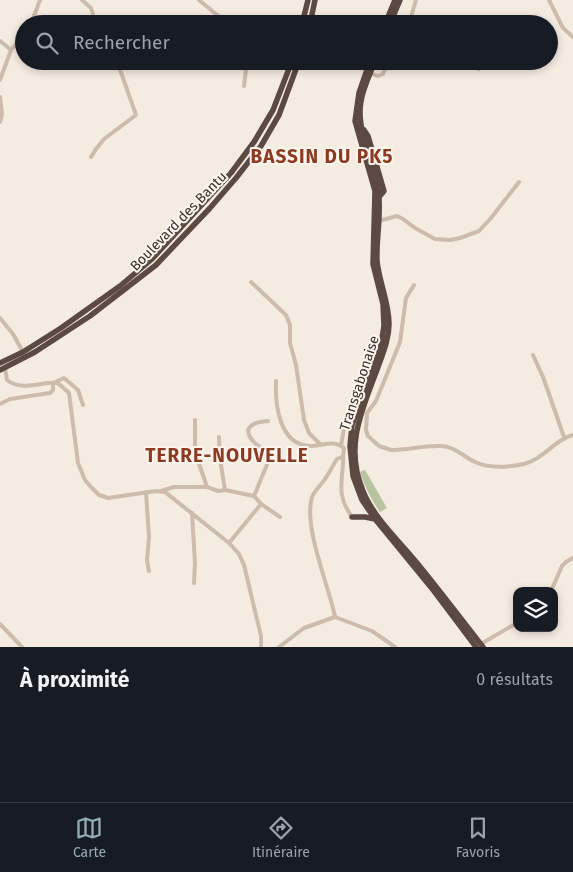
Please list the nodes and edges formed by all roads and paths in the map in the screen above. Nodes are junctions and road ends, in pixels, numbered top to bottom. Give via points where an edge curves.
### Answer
1 (40, 0) edge
2 (82, 0) edge
3 (199, 0) edge
4 (308, 0) edge
5 (395, 0) edge
6 (400, 0) edge
7 (416, 0) edge
8 (549, 0) edge
9 (315, 1) edge
10 (34, 15) edge
11 (93, 15) edge
12 (217, 15) edge
13 (304, 15) edge
14 (312, 15) edge
15 (389, 15) edge
16 (394, 15) edge
17 (412, 15) edge
18 (556, 15) edge
19 (558, 18) edge
20 (573, 37) edge
21 (0, 42) edge
22 (15, 45) edge
23 (11, 50) junction
24 (120, 70) edge
25 (247, 70) edge
26 (289, 70) edge
27 (296, 70) edge
28 (367, 70) edge
29 (372, 70) edge
30 (385, 70) edge
31 (370, 74) junction
32 (0, 80) edge
33 (244, 86) dead end
34 (0, 97) edge
35 (0, 122) edge
36 (91, 157) dead end
37 (519, 182) dead end
38 (379, 221) junction
39 (251, 282) dead end
40 (414, 286) dead end
41 (0, 318) edge
42 (23, 352) junction
43 (533, 355) dead end
44 (0, 363) edge
45 (3, 369) edge
46 (7, 380) junction
47 (276, 381) dead end
48 (0, 383) edge
49 (53, 383) junction
50 (0, 404) edge
51 (84, 405) dead end
52 (364, 411) junction
53 (195, 420) dead end
54 (268, 421) dead end
55 (345, 422) dead end
56 (573, 435) edge
57 (219, 437) dead end
58 (564, 437) junction
59 (320, 444) junction
60 (341, 446) junction
61 (342, 457) junction
62 (207, 486) junction
63 (225, 490) junction
64 (161, 491) junction
65 (146, 492) junction
66 (254, 496) junction
67 (362, 500) junction
68 (261, 504) junction
69 (192, 513) junction
70 (280, 517) dead end
71 (352, 517) junction
72 (374, 519) junction
73 (229, 543) junction
74 (572, 561) edge
75 (149, 571) dead end
76 (194, 583) dead end
77 (553, 587) edge
78 (335, 617) junction
79 (0, 624) edge
80 (513, 625) edge
81 (483, 644) edge
82 (22, 647) edge
83 (261, 647) edge
84 (279, 647) edge
85 (395, 647) edge
86 (476, 647) edge

1 - 10 street
2 - 11 street
3 - 12 street
4 - 13 highway
5 - 15 highway
6 - 16 highway
7 - 17 street
8 - 18 street
9 - 14 highway
19 - 20 street
21 - 23 street
22 - 23 street
23 - 32 street
24 - 36 street via 136,115 104,139
25 - 33 street
26 - 42 highway, Boulevard des Bantu via 273,110 254,142 231,173 152,259 120,286
27 - 45 highway, Boulevard des Bantu via 279,115 261,146 210,208 156,265 90,316 36,352
28 - 67 highway, Transgabonaise via 358,93 356,121 374,191 373,264 383,304 384,326 381,346 351,432 353,476
29 - 31 highway, Transgabonaise
30 - 31 street via 378,76
31 - 38 highway, Transgabonaise via 360,105 362,128 380,198
34 - 35 street
37 - 38 street via 479,231 460,238 435,239 396,216
38 - 52 highway, Transgabonaise via 378,265 388,310 388,336
39 - 59 street via 286,315 304,420 309,433
40 - 52 street via 406,298 400,342 376,401
41 - 42 street
42 - 44 highway, Boulevard des Bantu
43 - 58 street
45 - 46 street
46 - 48 street
46 - 49 street via 27,386
47 - 59 street via 276,401 283,426 298,444
49 - 50 street via 50,393
49 - 51 street via 66,379 78,390
49 - 65 street via 58,383 69,393 78,463 91,488 108,498
52 - 58 street via 368,436 385,449 442,446 490,466 532,462
52 - 81 highway, Transgabonaise via 356,426 354,443 363,492 384,524
53 - 62 street via 195,452
54 - 66 street via 255,423 248,430 254,443 271,454
55 - 60 street
56 - 58 street
57 - 63 street
59 - 60 street
60 - 61 street via 344,448
61 - 71 street via 341,493
61 - 78 street via 337,459 316,491 310,507 313,535
62 - 63 street
62 - 64 street via 174,487
63 - 66 street
64 - 65 street
64 - 69 street
65 - 75 street
66 - 68 street
67 - 71 highway via 361,511
67 - 72 highway, Transgabonaise
68 - 70 street
68 - 73 street
69 - 73 street
69 - 76 street
71 - 72 highway
72 - 86 highway, Transgabonaise
73 - 83 street via 244,566
74 - 77 street via 562,566
78 - 84 street via 304,628
78 - 85 street via 372,631
79 - 82 street
80 - 81 street

